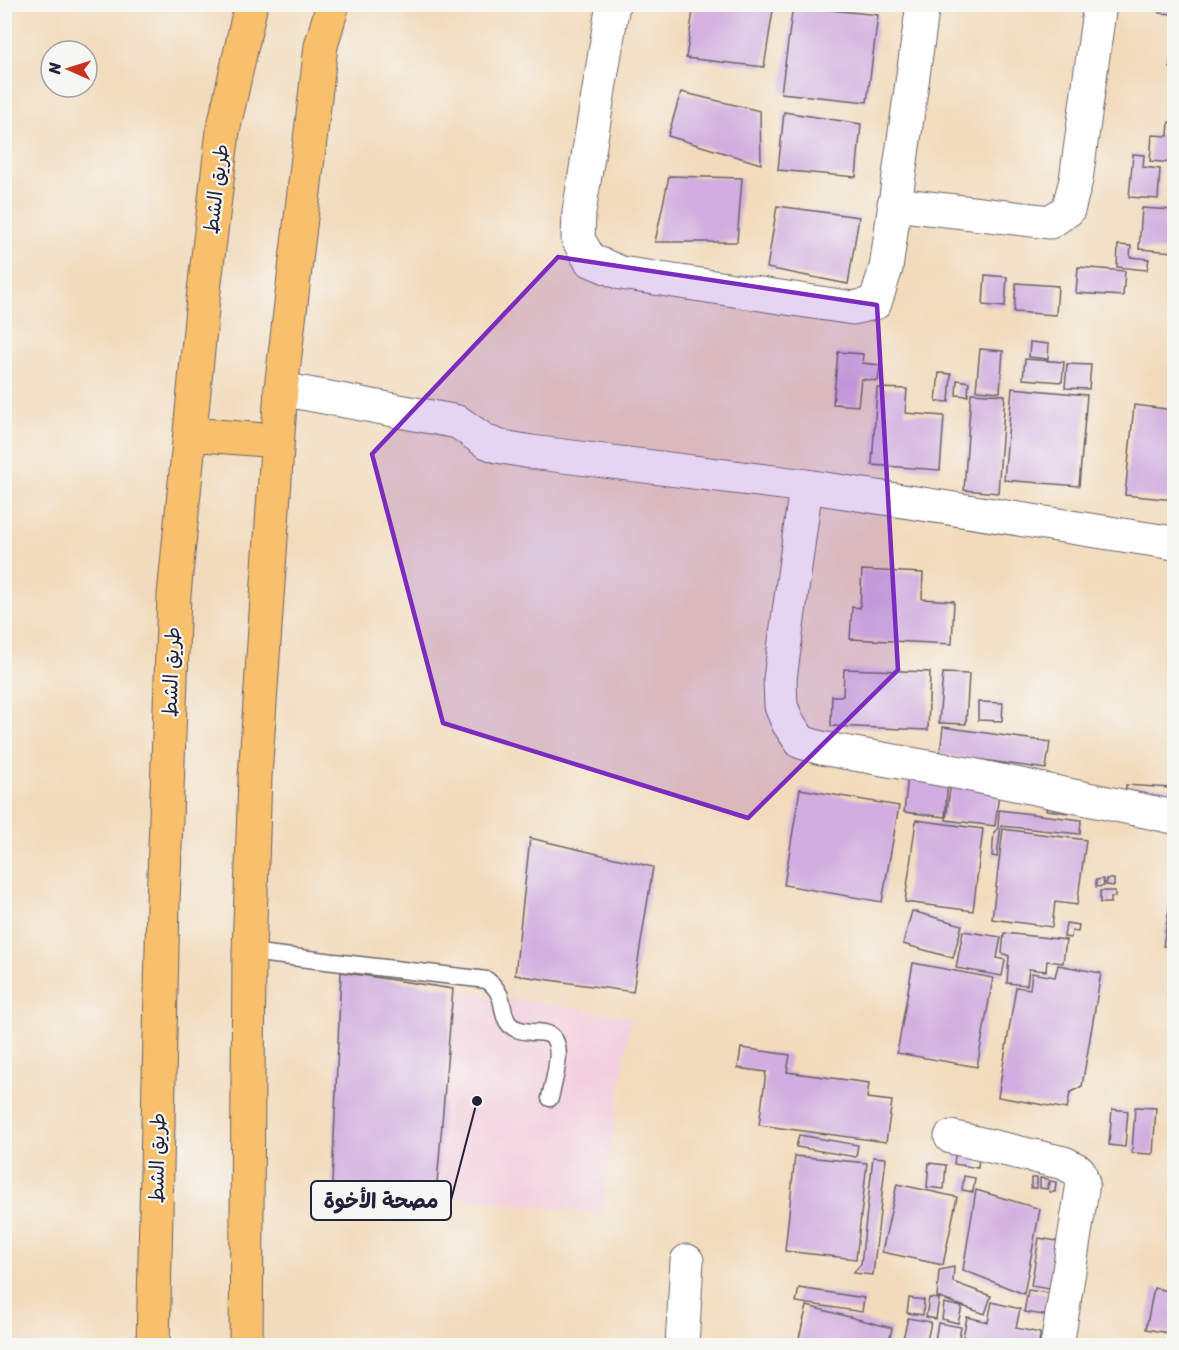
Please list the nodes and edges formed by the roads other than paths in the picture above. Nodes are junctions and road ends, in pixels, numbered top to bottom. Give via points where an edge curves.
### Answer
1 (251, 4) edge
2 (333, 4) edge
3 (613, 4) edge
4 (923, 4) edge
5 (1100, 4) edge
6 (894, 204) junction
7 (280, 389) junction
8 (190, 434) junction
9 (277, 441) junction
10 (806, 486) junction
11 (1174, 543) edge
12 (1174, 817) edge
13 (249, 952) junction
14 (550, 1098) dead end
15 (951, 1137) dead end
16 (687, 1261) dead end
17 (153, 1346) edge
18 (246, 1346) edge
19 (682, 1346) edge
20 (1057, 1346) edge

1 - 8 highway, طريق الشط via 223,131
2 - 7 highway via 321,46
3 - 6 street via 579,212 578,239 590,260 621,273 853,308 875,303 886,268
4 - 6 street
5 - 6 street via 1076,180 1068,210 1050,222
7 - 9 highway
7 - 10 street via 458,422 497,446
8 - 9 highway
8 - 17 highway, طريق الشط via 174,595
9 - 13 highway via 255,777
10 - 11 street
10 - 12 street via 780,678 781,706 801,742
13 - 14 lane via 488,980 502,997 504,1014 513,1027 546,1033 555,1040 559,1051
13 - 18 highway
15 - 20 street via 1064,1163 1078,1171 1083,1183
16 - 19 street

